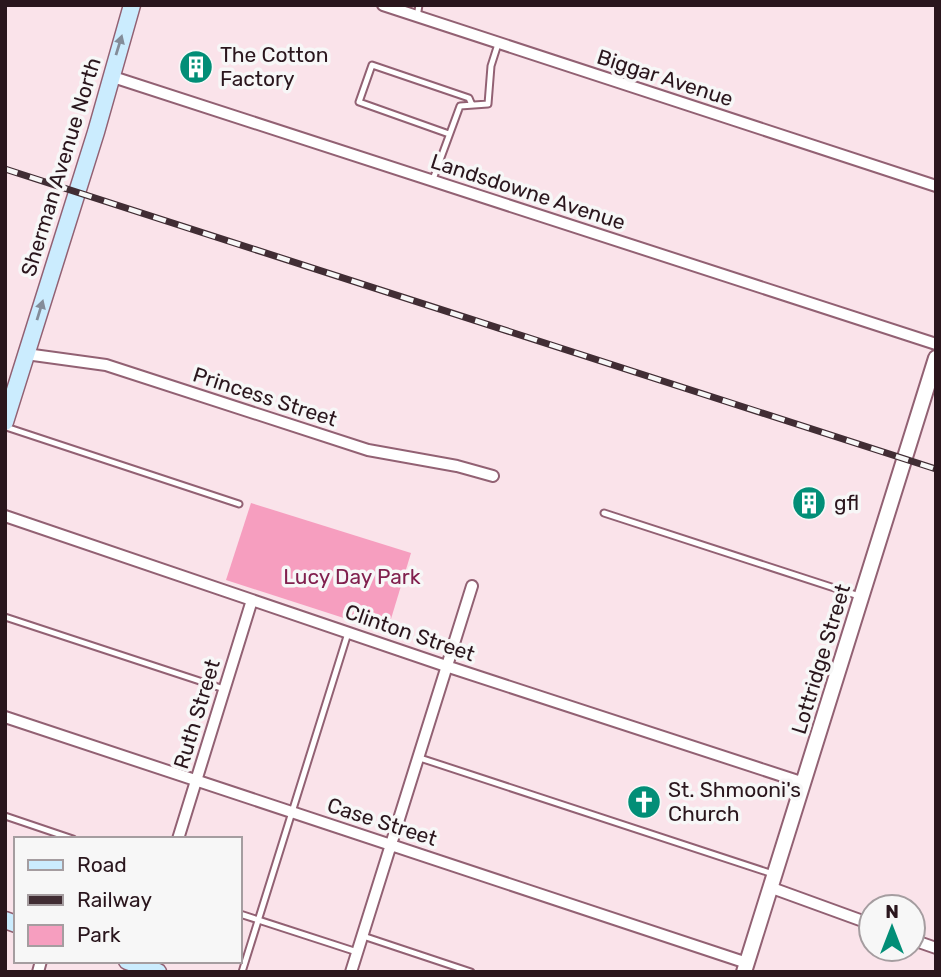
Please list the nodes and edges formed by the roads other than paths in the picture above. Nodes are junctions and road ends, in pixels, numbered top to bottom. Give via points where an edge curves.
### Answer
1 (132, 5) edge
2 (383, 5) edge
3 (418, 11) edge
4 (498, 44) junction
5 (110, 76) junction
6 (472, 105) junction
7 (449, 134) junction
8 (432, 181) junction
9 (936, 186) edge
10 (936, 344) edge
11 (26, 354) junction
12 (936, 358) edge
13 (12, 377) edge
14 (5, 424) edge
15 (493, 477) dead end
16 (239, 504) dead end
17 (604, 513) dead end
18 (5, 516) edge
19 (472, 586) dead end
20 (862, 597) junction
21 (252, 600) junction
22 (5, 617) edge
23 (348, 633) junction
24 (446, 666) junction
25 (224, 689) junction
26 (5, 717) edge
27 (417, 757) junction
28 (197, 781) junction
29 (804, 783) junction
30 (292, 813) junction
31 (5, 816) edge
32 (67, 837) edge
33 (179, 837) edge
34 (391, 845) junction
35 (774, 882) junction
36 (242, 915) edge
37 (857, 919) edge
38 (258, 920) junction
39 (363, 936) junction
40 (358, 952) junction
41 (137, 963) edge
42 (745, 968) edge
43 (158, 972) edge
44 (242, 972) edge
45 (351, 972) edge
46 (471, 972) edge

5 -> 1 main road, Sherman Avenue North
2 - 3 street, Biggar Avenue
3 - 4 street, Biggar Avenue
4 - 6 lane via 488,104
4 - 9 street, Biggar Avenue
5 - 8 street, Landsdowne Avenue
11 -> 5 main road, Sherman Avenue North
6 - 7 lane via 460,106
6 - 7 lane via 469,98 372,65 359,102
7 - 8 lane
8 - 10 street, Landsdowne Avenue
11 - 13 main road, Sherman Avenue North
11 - 15 street, Princess Street via 106,365 368,450
12 - 20 street, Lottridge Street
13 - 14 main road, Sherman Avenue North
14 - 16 lane
17 - 20 lane
18 - 21 street, Clinton Street
19 - 24 street
20 - 29 street, Lottridge Street
21 - 23 street, Clinton Street
21 - 25 street, Ruth Street
22 - 25 lane
23 - 24 street, Clinton Street
23 - 30 lane
24 - 27 street
24 - 29 street, Clinton Street
25 - 28 street, Ruth Street
26 - 28 street, Case Street
27 - 34 street
27 - 35 lane
28 - 30 street, Case Street
28 - 33 street, Ruth Street
29 - 35 street, Lottridge Street
30 - 34 street, Case Street
30 - 38 lane
31 - 32 lane
34 - 39 street
34 - 42 street, Case Street
35 - 37 street
35 - 42 street, Lottridge Street
36 - 38 lane
38 - 40 lane
38 - 44 lane
39 - 40 street
39 - 46 lane
40 - 45 street
41 - 43 main road

